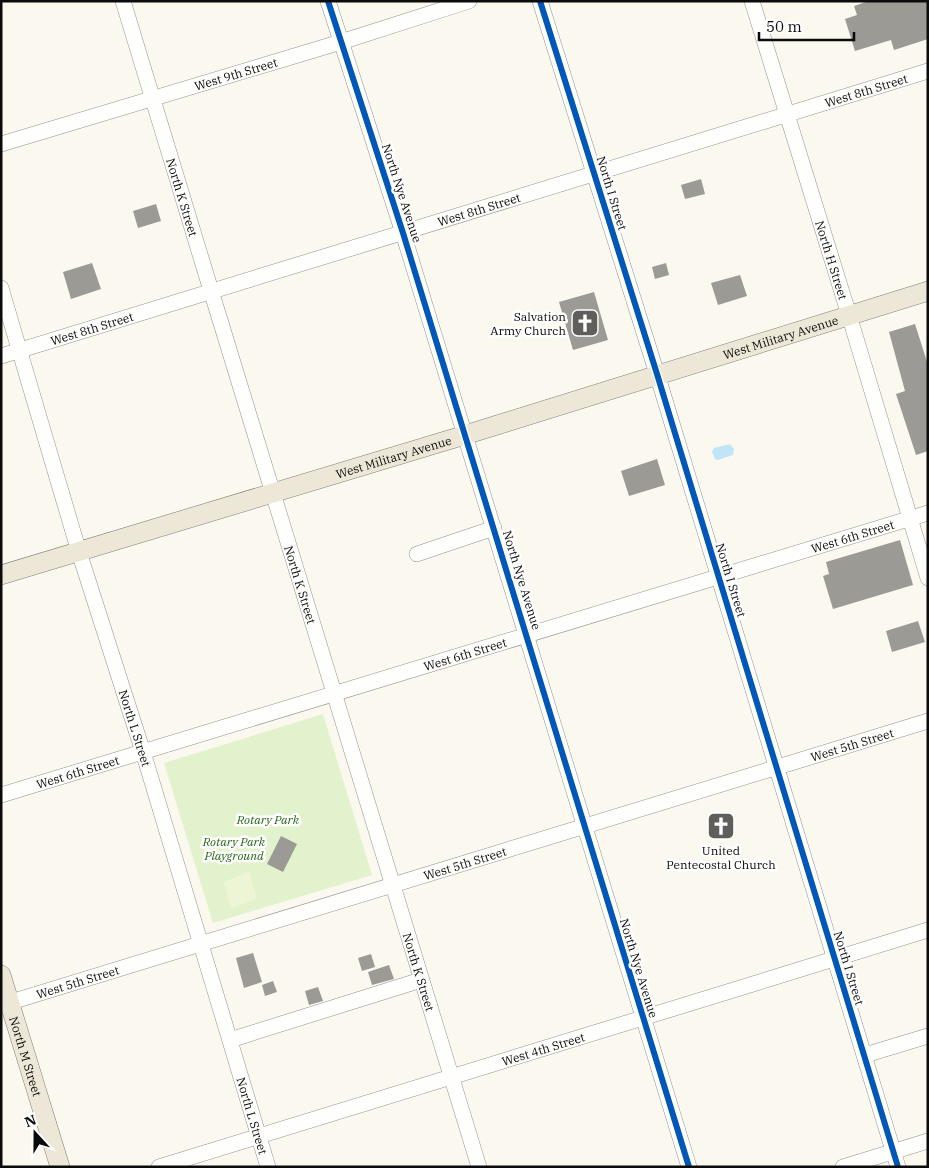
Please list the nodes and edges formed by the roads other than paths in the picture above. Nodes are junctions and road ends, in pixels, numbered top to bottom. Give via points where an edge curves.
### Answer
1 (124, 1) edge
2 (328, 1) edge
3 (469, 1) edge
4 (540, 1) edge
5 (752, 1) edge
6 (341, 42) junction
7 (928, 71) edge
8 (153, 98) junction
9 (787, 115) junction
10 (1, 144) edge
11 (594, 174) junction
12 (403, 233) junction
13 (1, 288) edge
14 (928, 291) edge
15 (211, 292) junction
16 (849, 315) junction
17 (20, 350) junction
18 (1, 356) edge
19 (656, 374) junction
20 (465, 435) junction
21 (274, 493) junction
22 (928, 513) edge
23 (910, 518) junction
24 (494, 528) junction
25 (79, 552) junction
26 (417, 554) dead end
27 (1, 575) edge
28 (718, 577) junction
29 (928, 578) edge
30 (527, 636) junction
31 (334, 694) junction
32 (928, 721) edge
33 (143, 752) junction
34 (776, 768) junction
35 (1, 795) edge
36 (585, 826) junction
37 (392, 885) junction
38 (928, 930) edge
39 (201, 943) junction
40 (834, 958) junction
41 (1, 975) edge
42 (422, 980) junction
43 (5, 1004) edge
44 (643, 1018) junction
45 (928, 1036) edge
46 (230, 1040) junction
47 (864, 1055) junction
48 (451, 1077) junction
49 (259, 1136) junction
50 (928, 1141) edge
51 (893, 1151) junction
52 (60, 1167) edge
53 (159, 1167) edge
54 (268, 1167) edge
55 (479, 1167) edge
56 (689, 1167) edge
57 (843, 1167) edge
58 (898, 1167) edge

1 - 8 street, North K Street
2 - 6 street, North Nye Avenue
3 - 6 street, West 9th Street
4 - 11 street, North I Street
5 - 9 street, North H Street
6 - 8 street, West 9th Street
6 - 12 street, North Nye Avenue
7 - 9 street, West 8th Street
8 - 10 street, West 9th Street
8 - 15 street, North K Street
9 - 11 street, West 8th Street
9 - 16 street, North H Street
11 - 12 street, West 8th Street
11 - 19 street, North I Street
12 - 15 street, West 8th Street
12 - 20 street, North Nye Avenue
13 - 17 street, North L Street
14 - 16 main road, West Military Avenue
15 - 17 street, West 8th Street
15 - 21 street, North K Street
16 - 19 main road, West Military Avenue
16 - 23 street, North H Street
17 - 18 street, West 8th Street
17 - 25 street, North L Street
19 - 20 main road, West Military Avenue
19 - 28 street, North I Street
20 - 21 main road, West Military Avenue
20 - 24 street, North Nye Avenue
21 - 25 main road, West Military Avenue
21 - 31 street, North K Street
22 - 23 street, West 6th Street
23 - 28 street, West 6th Street
23 - 29 street, North H Street
24 - 26 street
24 - 30 street, North Nye Avenue
25 - 27 main road, West Military Avenue
25 - 33 street, North L Street
28 - 30 street, West 6th Street
28 - 34 street, North I Street
30 - 31 street, West 6th Street
30 - 36 street, North Nye Avenue
31 - 33 street, West 6th Street
31 - 37 street, North K Street
32 - 34 street, West 5th Street
33 - 35 street, West 6th Street
33 - 39 street, North L Street
34 - 36 street, West 5th Street
34 - 40 street, North I Street
36 - 37 street, West 5th Street
36 - 44 street, North Nye Avenue
37 - 39 street, West 5th Street
37 - 42 street, North K Street
38 - 40 street, West 4th Street
39 - 43 street, West 5th Street
39 - 46 street, North L Street
40 - 44 street, West 4th Street
40 - 47 street, North I Street
41 - 43 main road, North M Street
42 - 46 street
42 - 48 street, North K Street
43 - 52 main road, North M Street
44 - 48 street, West 4th Street
44 - 56 street, North Nye Avenue
45 - 47 street
46 - 49 street, North L Street
47 - 51 street, North I Street
48 - 49 street, West 4th Street
48 - 55 street, North K Street
49 - 53 street, West 4th Street
49 - 54 street, North L Street
50 - 51 street
51 - 57 street
51 - 58 street, North I Street

